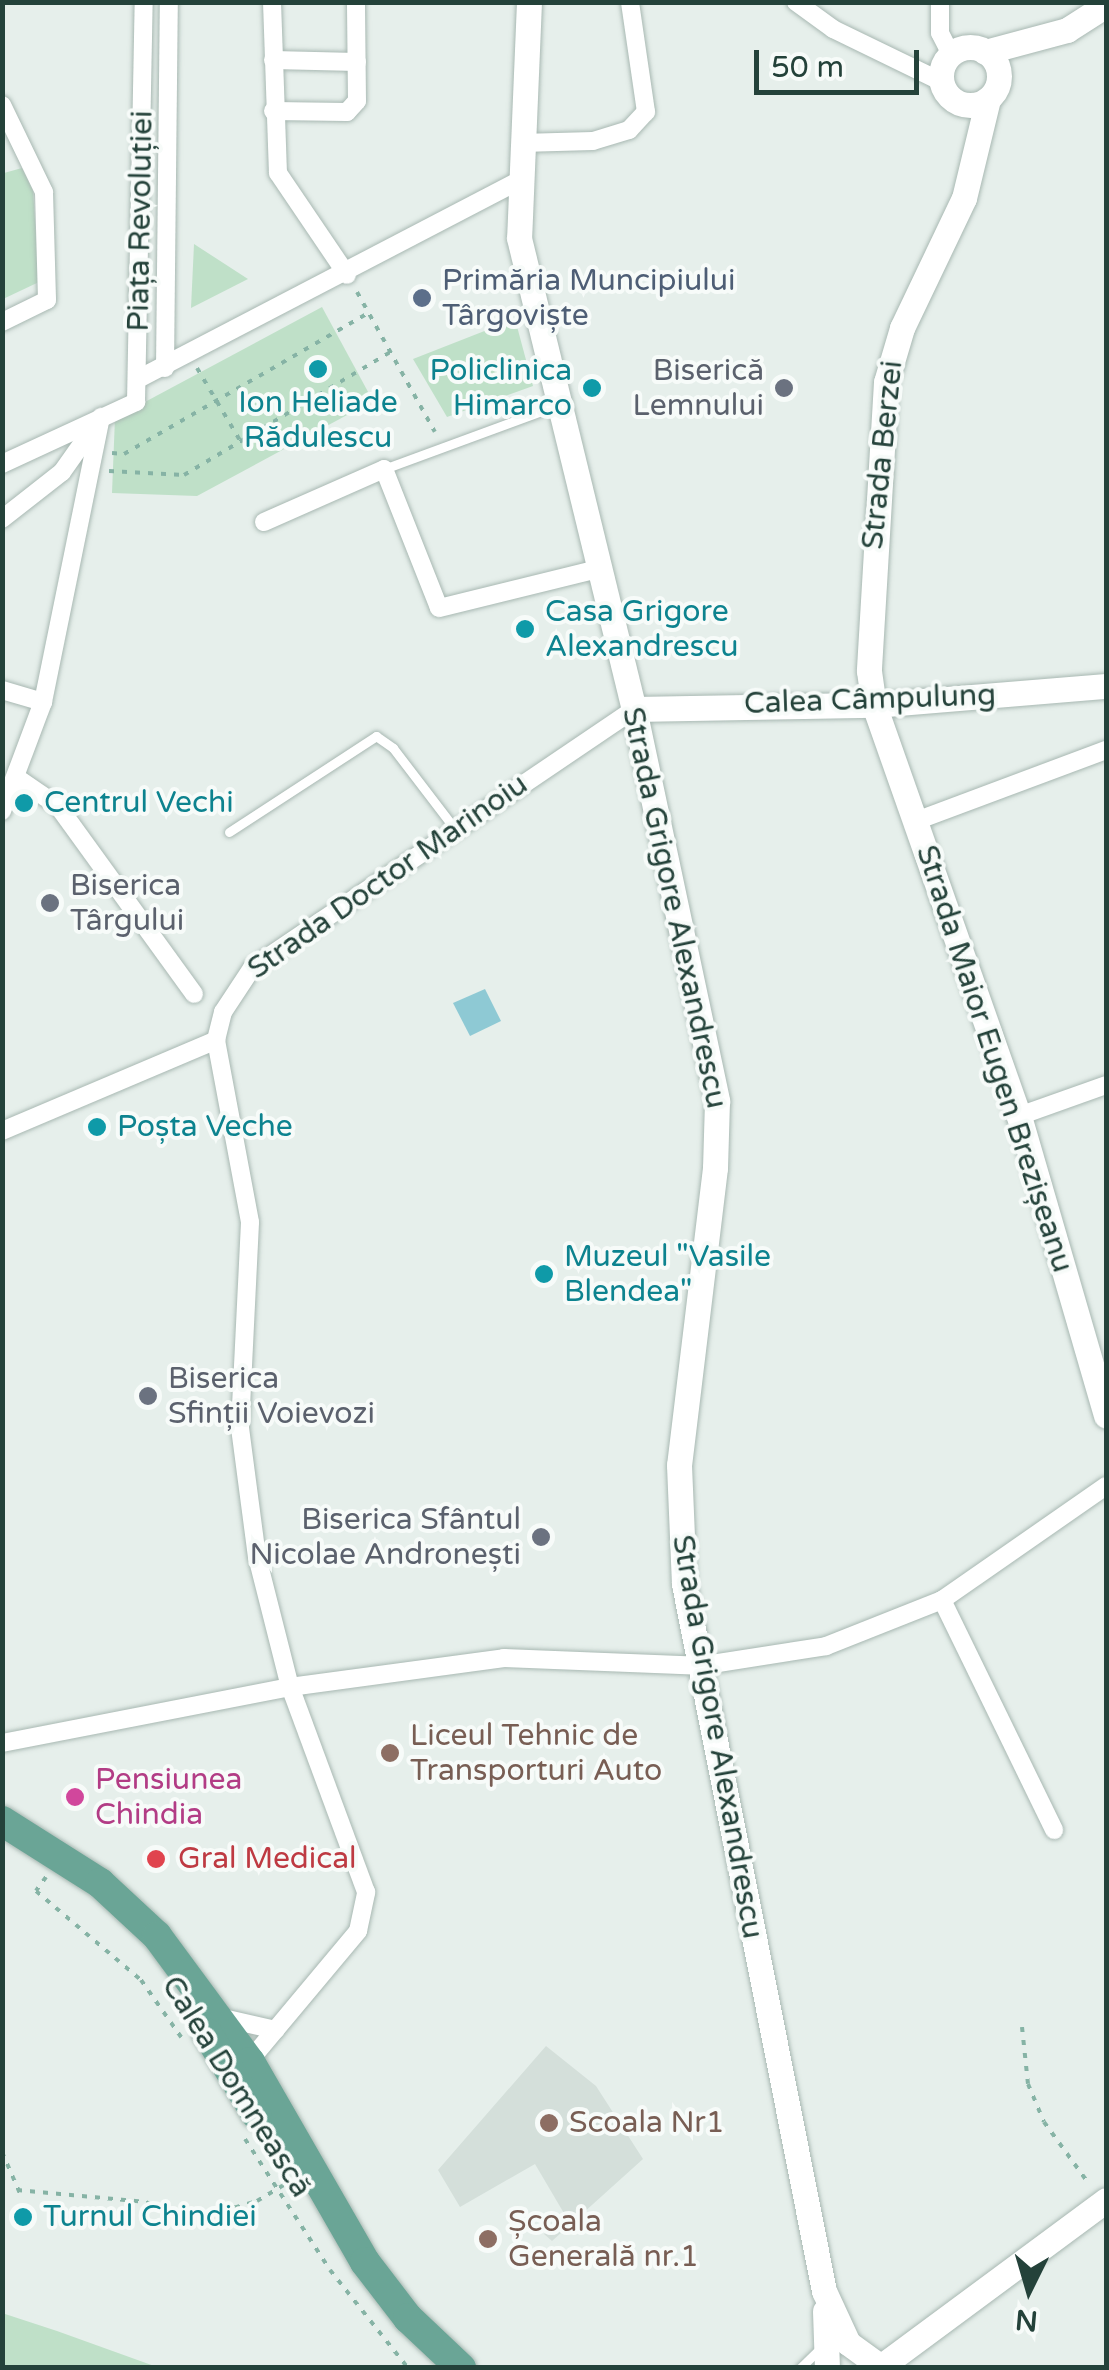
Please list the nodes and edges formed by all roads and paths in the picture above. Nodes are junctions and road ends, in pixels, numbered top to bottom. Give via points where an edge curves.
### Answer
1 (144, 2) edge
2 (169, 2) edge
3 (272, 2) edge
4 (356, 2) edge
5 (528, 2) edge
6 (630, 2) edge
7 (796, 2) edge
8 (940, 2) edge
9 (1102, 15) edge
10 (1067, 30) junction
11 (985, 52) junction
12 (273, 60) junction
13 (356, 62) junction
14 (948, 73) junction
15 (993, 88) junction
16 (2, 105) edge
17 (273, 111) junction
18 (521, 143) junction
19 (971, 161) junction
20 (519, 181) junction
21 (347, 275) junction
22 (368, 313) junction
23 (2, 322) edge
24 (390, 352) junction
25 (190, 357) junction
26 (165, 368) junction
27 (138, 380) junction
28 (216, 401) junction
29 (558, 406) junction
30 (102, 417) junction
31 (241, 442) junction
32 (442, 444) junction
33 (96, 461) junction
34 (2, 464) edge
35 (384, 469) junction
36 (2, 519) edge
37 (264, 522) dead end
38 (598, 568) junction
39 (1106, 686) edge
40 (2, 690) edge
41 (43, 702) junction
42 (874, 705) junction
43 (634, 709) junction
44 (1106, 751) edge
45 (17, 778) junction
46 (2, 811) edge
47 (916, 821) junction
48 (456, 828) junction
49 (229, 832) dead end
50 (194, 994) dead end
51 (216, 1040) junction
52 (1106, 1085) edge
53 (1019, 1116) junction
54 (2, 1131) edge
55 (1106, 1416) edge
56 (1106, 1486) edge
57 (942, 1600) junction
58 (699, 1666) junction
59 (290, 1687) junction
60 (2, 1743) edge
61 (2, 1822) edge
62 (1054, 1830) dead end
63 (2, 1839) edge
64 (217, 2015) junction
65 (1022, 2027) dead end
66 (276, 2030) junction
67 (242, 2069) junction
68 (2, 2152) edge
69 (294, 2179) junction
70 (1105, 2201) edge
71 (824, 2290) junction
72 (827, 2355) edge
73 (880, 2367) edge
74 (436, 2368) edge
75 (461, 2368) edge
76 (800, 2368) edge

1 - 27 street, Piața Revoluției
2 - 26 street
3 - 12 street
4 - 13 street
5 - 18 street, Strada Grigore Alexandrescu
6 - 18 street via 646,112 629,130 593,140
7 - 14 street via 909,66
8 - 14 street
9 - 10 street
10 - 11 street
10 - 15 street
11 - 14 street via 968,48
11 - 15 street
12 - 13 street
12 - 17 street
13 - 17 street via 357,101 348,112
14 - 15 street via 968,105
14 - 19 street
15 - 19 street, Strada Berzei
16 - 23 street via 44,192 47,300
17 - 21 street via 278,173
18 - 20 street, Strada Grigore Alexandrescu
19 - 42 street, Strada Berzei via 956,219 902,328 886,382 869,599
20 - 21 street
20 - 29 street, Strada Grigore Alexandrescu via 519,238
21 - 22 path
21 - 25 street
22 - 24 path
22 - 28 path
24 - 31 path
24 - 32 path
25 - 26 street
25 - 28 path
26 - 27 street
27 - 30 street via 136,402
28 - 31 path
28 - 33 path via 124,454
29 - 32 lane
29 - 38 street, Strada Grigore Alexandrescu
30 - 33 street
30 - 34 street
30 - 36 street via 62,472
31 - 33 path via 184,476
32 - 35 lane
33 - 41 street
35 - 37 street
35 - 38 street via 439,608
38 - 43 street, Strada Grigore Alexandrescu
39 - 42 street, Calea Câmpulung
40 - 41 street
41 - 45 street
42 - 43 street, Calea Câmpulung
42 - 47 street, Strada Maior Eugen Brezișeanu
43 - 48 street, Strada Doctor Marinoiu
43 - 58 street, Strada Grigore Alexandrescu via 717,1101 677,1512
44 - 47 street
45 - 46 street
45 - 50 street via 58,806
47 - 53 street, Strada Maior Eugen Brezișeanu
48 - 49 lane via 376,736
48 - 51 street, Strada Doctor Marinoiu via 252,968 229,996
51 - 54 street
51 - 59 street via 250,1222 240,1406 244,1465 265,1595
52 - 53 street
53 - 55 street, Strada Maior Eugen Brezișeanu
56 - 57 street
57 - 58 street via 826,1646
57 - 62 street
58 - 59 street via 504,1658
58 - 71 street, Strada Grigore Alexandrescu
59 - 60 street
59 - 66 street via 366,1892 366,1912 358,1932
61 - 64 main road, Calea Domnească via 134,1911
63 - 67 main road, Calea Domnească via 122,1922
64 - 66 street
64 - 67 main road, Calea Domnească
65 - 70 path via 1028,2084 1044,2122
66 - 67 street
67 - 69 main road, Calea Domnească
67 - 75 main road via 365,2262 408,2318
68 - 69 path via 19,2193 146,2202 186,2222 257,2201
69 - 74 main road, Calea Domnească via 370,2298
70 - 73 street
71 - 72 street, Strada Grigore Alexandrescu
71 - 73 street, Strada Grigore Alexandrescu via 848,2343
72 - 76 lane, Strada Grigore Alexandrescu

